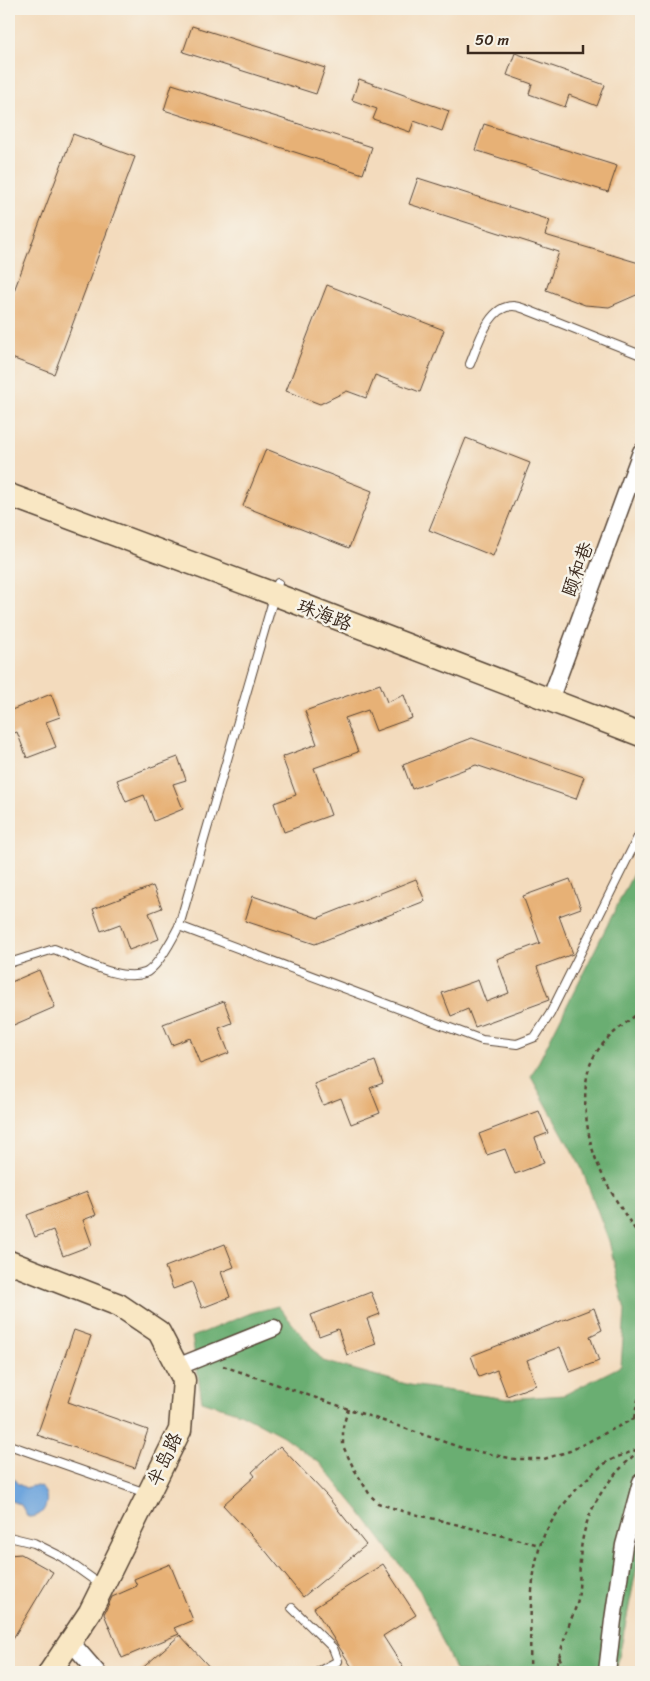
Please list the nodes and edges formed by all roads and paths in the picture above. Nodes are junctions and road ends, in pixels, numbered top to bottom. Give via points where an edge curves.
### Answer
1 (641, 355) edge
2 (470, 364) dead end
3 (641, 452) edge
4 (9, 484) edge
5 (9, 495) edge
6 (276, 588) junction
7 (552, 694) junction
8 (641, 720) edge
9 (641, 735) edge
10 (641, 831) edge
11 (179, 926) junction
12 (9, 963) edge
13 (641, 1011) edge
14 (641, 1238) edge
15 (9, 1262) edge
16 (274, 1328) dead end
17 (200, 1358) junction
18 (177, 1367) junction
19 (641, 1387) edge
20 (348, 1408) junction
21 (641, 1415) edge
22 (634, 1418) junction
23 (9, 1445) edge
24 (641, 1448) edge
25 (641, 1482) edge
26 (148, 1494) junction
27 (9, 1537) edge
28 (540, 1545) junction
29 (102, 1586) junction
30 (292, 1608) dead end
31 (70, 1641) junction
32 (559, 1657) junction
33 (50, 1672) edge
34 (97, 1672) edge
35 (318, 1672) edge
36 (530, 1672) edge
37 (555, 1672) edge
38 (568, 1672) edge
39 (608, 1672) edge

1 - 2 lane via 513,306 499,310 486,325
3 - 7 street, 颐和巷
4 - 6 main road, 珠海路
5 - 6 main road, 珠海路
6 - 7 main road, 珠海路
6 - 11 lane
7 - 8 main road, 珠海路
7 - 9 main road, 珠海路
10 - 11 lane via 550,1014 535,1036 517,1044 482,1040
11 - 12 lane via 169,947 147,972 134,975 113,973 54,949
13 - 14 path via 595,1053 587,1076 585,1100 594,1154 619,1204
15 - 18 main road, 半岛路 via 119,1305 159,1332
16 - 17 street
17 - 18 street
17 - 20 path
18 - 26 main road, 半岛路 via 184,1380 180,1430
19 - 22 path
20 - 22 path via 465,1449 514,1459 544,1459 570,1451
20 - 28 path via 343,1446 354,1469 378,1503
21 - 22 path
23 - 26 lane
24 - 28 path via 604,1464 578,1488 557,1513
24 - 32 path via 606,1483 591,1510 584,1533 577,1602
25 - 39 street via 624,1545
26 - 29 main road, 半岛路
27 - 29 lane via 34,1542 62,1557
28 - 36 path via 531,1610
29 - 31 main road, 半岛路 via 90,1612
30 - 35 lane via 333,1648 338,1661
31 - 33 main road, 半岛路
31 - 34 street
32 - 37 path
32 - 38 path

